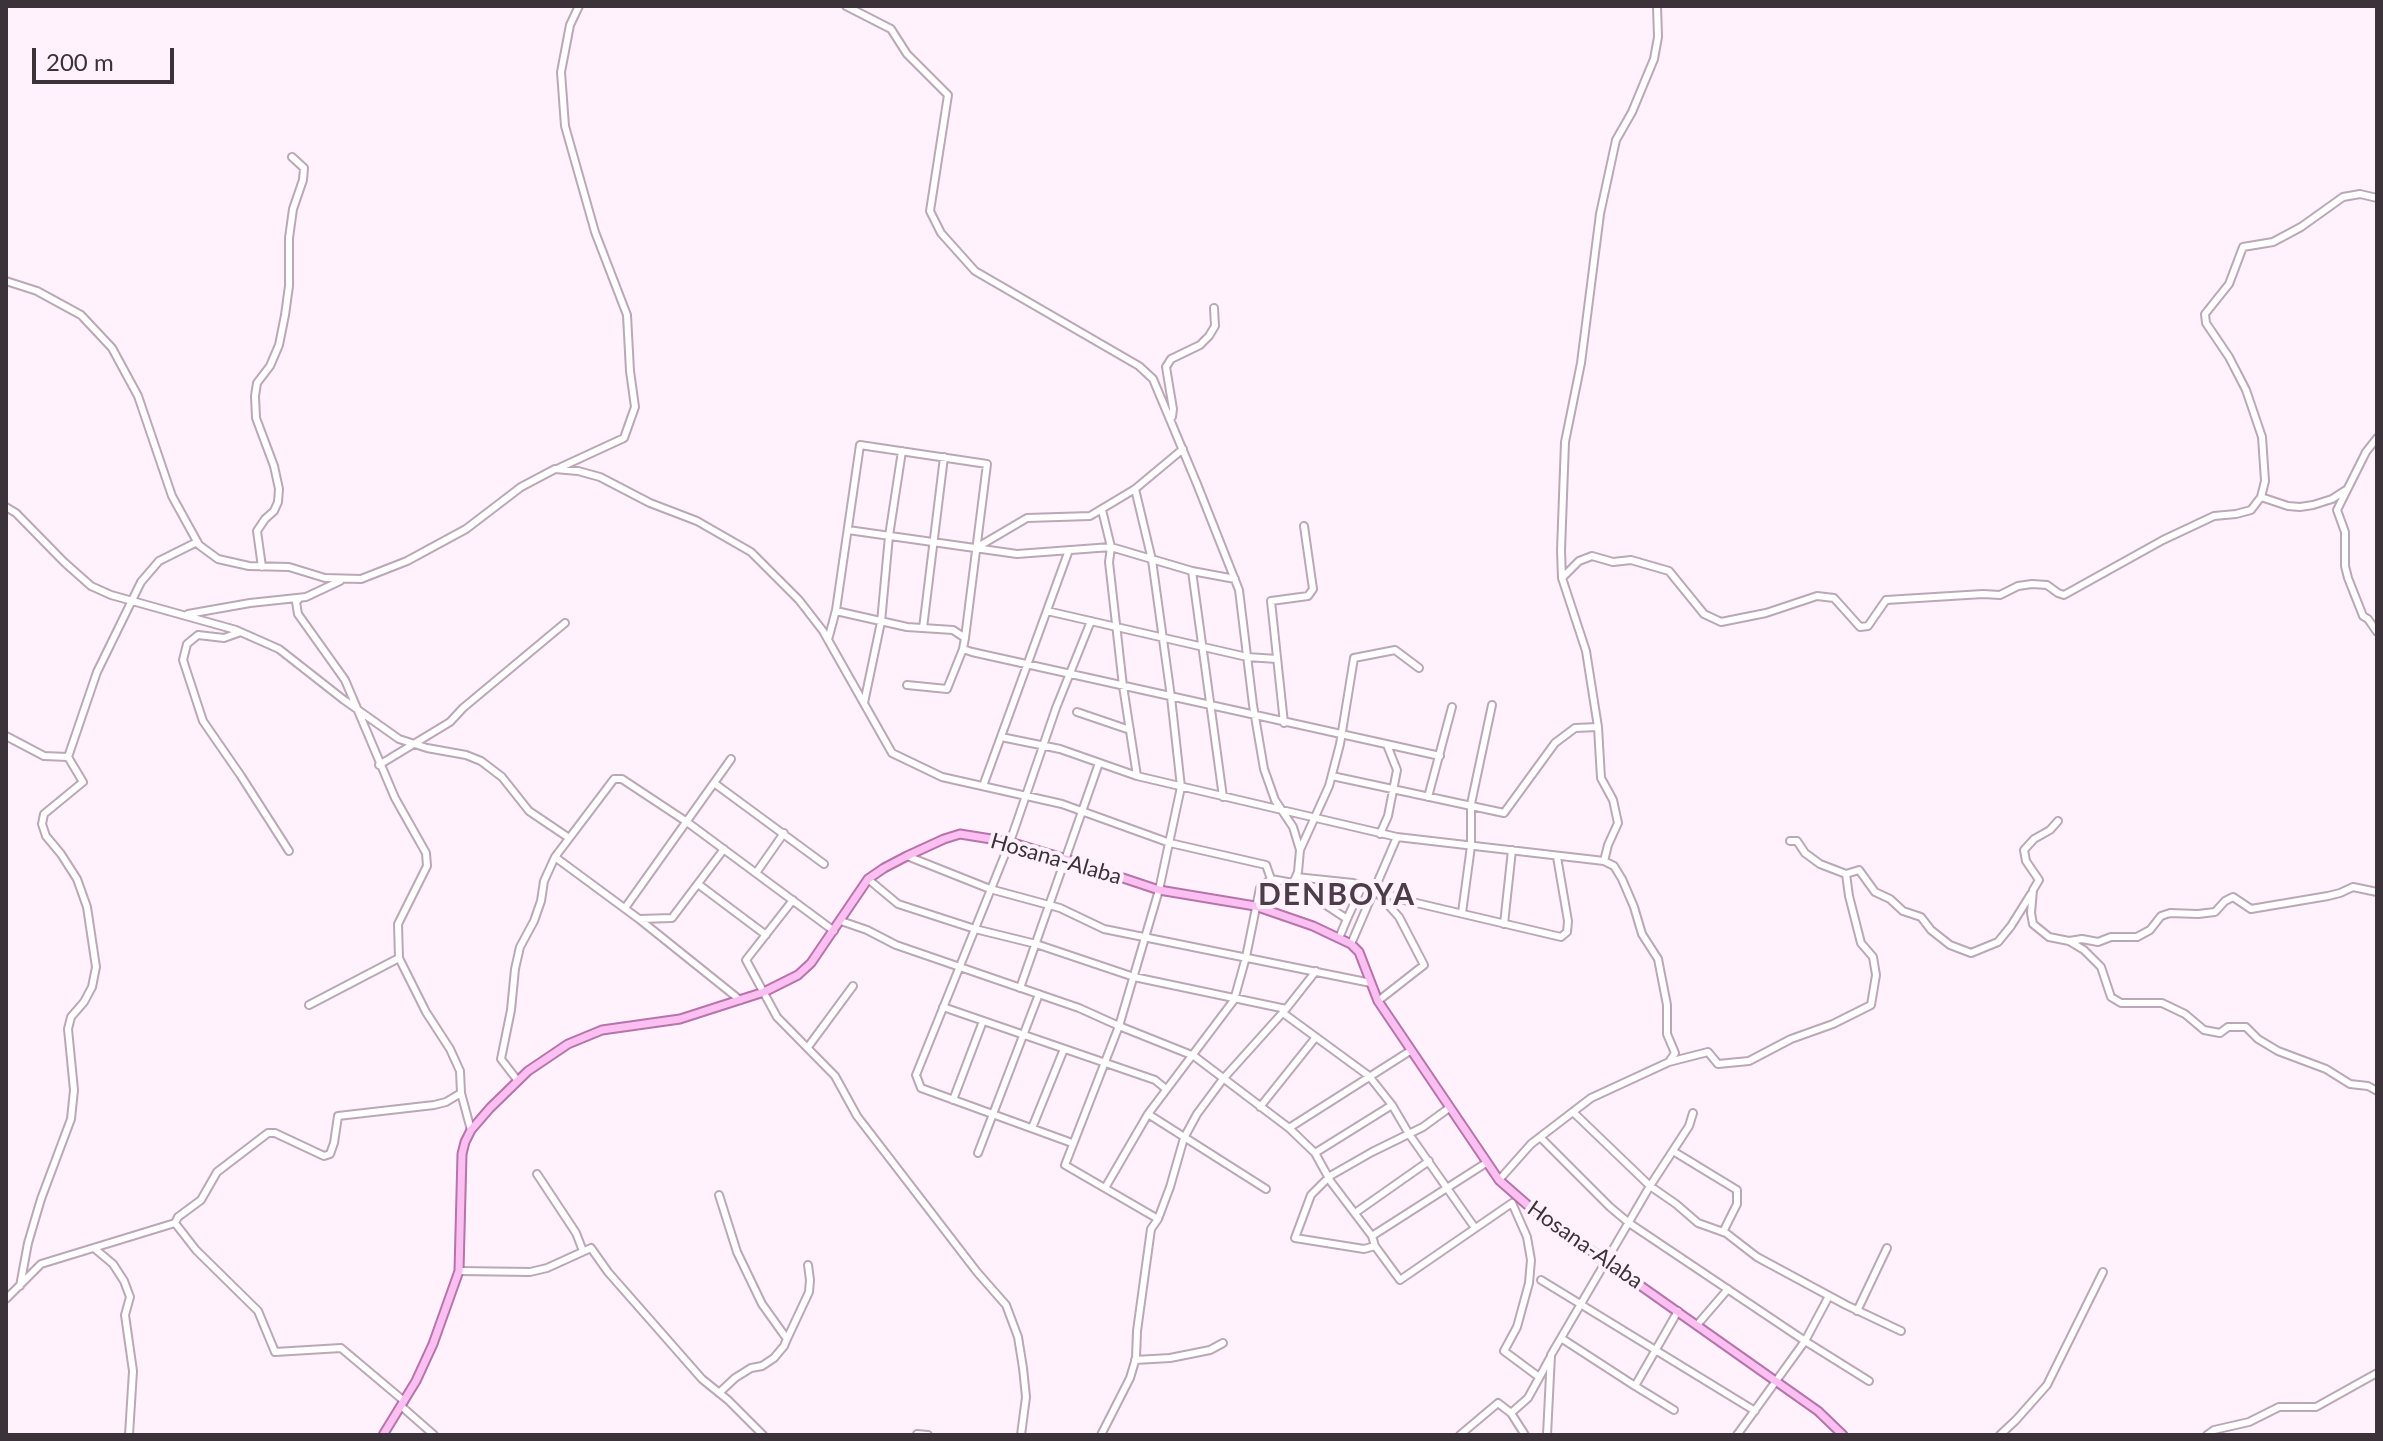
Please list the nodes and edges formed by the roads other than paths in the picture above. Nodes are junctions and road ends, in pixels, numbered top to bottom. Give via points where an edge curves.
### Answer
1 (579, 6) edge
2 (846, 6) edge
3 (1657, 6) edge
4 (292, 157) dead end
5 (2377, 198) edge
6 (6, 281) edge
7 (1214, 308) dead end
8 (1171, 421) junction
9 (2377, 438) edge
10 (1183, 449) junction
11 (902, 451) junction
12 (944, 457) junction
13 (555, 469) junction
14 (2349, 488) junction
15 (1135, 489) junction
16 (2261, 497) junction
17 (6, 507) edge
18 (1102, 510) junction
19 (1304, 526) dead end
20 (848, 530) junction
21 (889, 536) junction
22 (197, 542) junction
23 (935, 542) junction
24 (1111, 547) junction
25 (976, 548) junction
26 (1069, 550) junction
27 (1152, 560) junction
28 (262, 567) junction
29 (1192, 571) junction
30 (1562, 578) junction
31 (1235, 579) junction
32 (341, 580) junction
33 (300, 598) junction
34 (132, 599) junction
35 (836, 611) junction
36 (1047, 611) junction
37 (184, 615) junction
38 (1091, 621) junction
39 (881, 622) junction
40 (565, 623) dead end
41 (1116, 626) junction
42 (923, 628) junction
43 (240, 632) junction
44 (2377, 632) edge
45 (965, 638) junction
46 (1162, 638) junction
47 (828, 640) junction
48 (1202, 647) junction
49 (963, 649) junction
50 (1247, 657) junction
51 (1277, 659) junction
52 (1028, 664) junction
53 (1419, 668) dead end
54 (1070, 673) junction
55 (907, 685) dead end
56 (1123, 686) junction
57 (1171, 697) junction
58 (864, 703) junction
59 (1492, 705) dead end
60 (1210, 706) junction
61 (1452, 707) dead end
62 (356, 709) junction
63 (1077, 712) dead end
64 (1255, 716) junction
65 (1284, 723) junction
66 (1598, 727) junction
67 (1130, 730) junction
68 (1342, 735) junction
69 (6, 736) edge
70 (1001, 737) junction
71 (412, 743) junction
72 (1043, 745) junction
73 (1387, 745) junction
74 (1440, 756) junction
75 (68, 757) junction
76 (731, 759) dead end
77 (1099, 763) junction
78 (379, 765) junction
79 (1137, 776) junction
80 (1332, 776) junction
81 (714, 783) junction
82 (983, 786) junction
83 (1181, 787) junction
84 (1394, 790) junction
85 (1025, 796) junction
86 (1223, 797) junction
87 (1428, 797) junction
88 (1471, 807) junction
89 (1082, 811) junction
90 (1282, 811) junction
91 (1313, 818) junction
92 (2058, 821) dead end
93 (687, 822) junction
94 (784, 833) junction
95 (1380, 834) junction
96 (1397, 837) junction
97 (569, 838) junction
98 (1790, 841) dead end
99 (1010, 842) junction
100 (1170, 843) junction
101 (1471, 846) junction
102 (724, 849) junction
103 (1300, 850) junction
104 (1512, 850) junction
105 (289, 851) dead end
106 (907, 856) junction
107 (555, 857) junction
108 (1557, 857) junction
109 (1066, 859) junction
110 (1604, 861) junction
111 (824, 864) dead end
112 (756, 873) junction
113 (1846, 874) junction
114 (868, 879) junction
115 (1271, 879) junction
116 (1294, 880) junction
117 (698, 884) junction
118 (1362, 886) junction
119 (990, 889) junction
120 (1159, 890) junction
121 (1374, 890) junction
122 (2033, 890) junction
123 (2377, 892) edge
124 (793, 900) junction
125 (1050, 905) junction
126 (1255, 906) junction
127 (625, 908) junction
128 (1462, 913) junction
129 (639, 919) junction
130 (1347, 919) junction
131 (841, 921) junction
132 (1504, 924) junction
133 (975, 929) junction
134 (834, 931) junction
135 (766, 935) junction
136 (1145, 938) junction
137 (1339, 938) junction
138 (2069, 941) junction
139 (1036, 944) junction
140 (1351, 944) junction
141 (1246, 957) junction
142 (399, 958) junction
143 (959, 968) junction
144 (1316, 971) junction
145 (1134, 977) junction
146 (1371, 983) junction
147 (853, 986) dead end
148 (1020, 988) junction
149 (764, 992) junction
150 (1039, 994) junction
151 (740, 1000) junction
152 (1234, 1000) junction
153 (1378, 1001) junction
154 (309, 1005) dead end
155 (943, 1007) junction
156 (1284, 1011) junction
157 (983, 1021) junction
158 (1119, 1026) junction
159 (1023, 1035) junction
160 (1316, 1037) junction
161 (808, 1047) junction
162 (1064, 1049) junction
163 (1410, 1051) junction
164 (1194, 1056) junction
165 (1669, 1062) junction
166 (1105, 1063) junction
167 (1369, 1076) junction
168 (1223, 1079) junction
169 (518, 1081) junction
170 (1166, 1089) junction
171 (2377, 1091) edge
172 (461, 1093) junction
173 (953, 1100) junction
174 (1392, 1105) junction
175 (1260, 1107) junction
176 (1449, 1108) junction
177 (1573, 1112) junction
178 (1693, 1113) dead end
179 (993, 1114) junction
180 (1148, 1114) junction
181 (1032, 1128) junction
182 (1289, 1128) junction
183 (471, 1130) junction
184 (1409, 1134) junction
185 (1540, 1137) junction
186 (1184, 1138) junction
187 (1072, 1143) junction
188 (1673, 1151) junction
189 (978, 1153) dead end
190 (1315, 1153) junction
191 (1429, 1161) junction
192 (1486, 1163) junction
193 (537, 1174) dead end
194 (1330, 1176) junction
195 (1499, 1180) junction
196 (1650, 1186) junction
197 (1448, 1187) junction
198 (1105, 1188) junction
199 (1266, 1189) dead end
200 (719, 1195) dead end
201 (1514, 1199) junction
202 (1355, 1213) junction
203 (1158, 1219) junction
204 (175, 1223) junction
205 (1629, 1223) junction
206 (1475, 1228) junction
207 (1723, 1232) junction
208 (1372, 1236) junction
209 (1375, 1246) junction
210 (94, 1248) junction
211 (1887, 1248) dead end
212 (583, 1251) junction
213 (1607, 1260) junction
214 (808, 1265) dead end
215 (459, 1271) junction
216 (2103, 1272) dead end
217 (1541, 1280) dead end
218 (20, 1286) junction
219 (1728, 1289) junction
220 (1829, 1296) junction
221 (6, 1299) edge
222 (1581, 1304) junction
223 (1678, 1311) junction
224 (1857, 1311) junction
225 (1697, 1325) junction
226 (1901, 1331) dead end
227 (1561, 1338) junction
228 (787, 1339) junction
229 (1805, 1341) junction
230 (1223, 1343) dead end
231 (1656, 1350) junction
232 (1551, 1355) junction
233 (1135, 1360) junction
234 (2377, 1373) edge
235 (1539, 1377) junction
236 (1869, 1381) dead end
237 (1777, 1382) junction
238 (1635, 1386) junction
239 (719, 1393) junction
240 (402, 1403) junction
241 (1674, 1410) dead end
242 (1755, 1411) junction
243 (1511, 1413) junction
244 (759, 1433) edge
245 (917, 1434) edge
246 (129, 1435) edge
247 (383, 1435) edge
248 (434, 1435) edge
249 (928, 1435) edge
250 (1021, 1435) edge
251 (1101, 1435) edge
252 (1460, 1435) edge
253 (1525, 1435) edge
254 (1547, 1435) edge
255 (1737, 1435) edge
256 (1843, 1435) edge
257 (2000, 1435) edge
258 (2207, 1435) edge

1 - 13 street via 561,72 565,126 595,232 627,315 635,407 624,438
2 - 8 street via 891,29 907,54 948,95 930,211 941,233 975,271 1139,366 1153,379
3 - 30 street via 1654,59 1616,140 1600,214 1565,442
4 - 28 street via 304,168 289,238 285,315 279,345 255,396 256,418 279,489 274,511 257,531
5 - 16 street via 2343,197 2273,242 2243,247 2229,284 2205,314 2246,390 2262,437
6 - 22 street via 81,315 112,348 138,396 172,496
7 - 8 street via 1215,326 1209,336 1166,367
8 - 10 street
9 - 14 street
10 - 15 street
10 - 31 street
11 - 12 street
11 - 20 street via 860,445
11 - 21 street
12 - 23 street
12 - 25 street via 987,464
13 - 32 street via 407,561 361,579
13 - 47 street via 600,477 751,552 799,600
14 - 16 street via 2313,505 2288,506
14 - 44 street via 2337,510 2346,539 2345,566 2363,616
15 - 18 street
15 - 27 street
16 - 30 street via 2251,510 2214,516 2064,595 2032,584 2000,595 1886,600 1868,626 1860,627 1834,598 1817,596 1721,622 1704,614 1669,571 1631,560 1592,556
17 - 34 street via 91,586
18 - 24 street
18 - 25 street via 1090,516 1027,518
19 - 51 street via 1313,589 1308,596 1271,601
20 - 21 street
20 - 35 street
21 - 23 street
21 - 39 street
22 - 28 street via 218,559
22 - 34 street via 159,561
23 - 25 street
23 - 42 street
24 - 26 street
24 - 27 street
24 - 41 street
25 - 26 street via 1017,554
25 - 45 street
26 - 36 street
27 - 29 street
27 - 46 street
28 - 32 street via 289,567
29 - 31 street
29 - 48 street
30 - 66 street via 1586,651
31 - 50 street
32 - 33 street
33 - 37 street
33 - 62 street via 298,614 345,680
34 - 37 street
34 - 75 street via 97,672
35 - 39 street
35 - 47 street
36 - 38 street
36 - 52 street
37 - 43 street
38 - 41 street
38 - 54 street
39 - 42 street
39 - 58 street
40 - 71 street via 450,722
41 - 46 street
41 - 56 street
42 - 45 street via 953,630
43 - 62 street via 279,649
43 - 105 street via 224,638 198,635 187,644 183,660 203,721
45 - 49 street
46 - 48 street
46 - 57 street
47 - 58 street
48 - 50 street
48 - 60 street
49 - 52 street
49 - 55 street via 947,689
50 - 51 street
50 - 64 street
51 - 65 street
52 - 54 street
52 - 70 street
53 - 68 street via 1395,650 1354,658
54 - 56 street
54 - 72 street
56 - 57 street
56 - 67 street
57 - 60 street
57 - 83 street
58 - 82 street via 892,753 942,777
59 - 88 street
60 - 64 street
60 - 86 street
61 - 74 street
62 - 71 street
62 - 78 street
63 - 67 street
64 - 65 street
64 - 90 street via 1264,769
65 - 68 street
66 - 88 street via 1575,728 1555,743 1504,813
66 - 110 street via 1601,778 1618,823
67 - 79 street
68 - 73 street
68 - 80 street
69 - 75 street via 44,756
70 - 72 street
70 - 82 street
71 - 78 street
71 - 97 street via 481,761 502,777 529,811
72 - 77 street
72 - 85 street
73 - 74 street
73 - 84 street via 1397,770
74 - 87 street
75 - 218 street via 83,782 44,814 42,824 77,879 96,967 92,987 68,1029 71,1119 32,1228
76 - 81 street
77 - 79 street
77 - 89 street
78 - 142 street via 426,853 427,866 398,924
79 - 83 street
80 - 84 street
80 - 91 street
81 - 93 street
81 - 94 street
82 - 85 street
83 - 86 street
83 - 100 street
84 - 87 street
84 - 95 street
85 - 89 street
85 - 99 street
86 - 90 street
87 - 88 street
88 - 101 street
89 - 100 street
89 - 109 street
90 - 91 street
90 - 103 street
91 - 95 street
91 - 103 street
92 - 122 street via 2024,850 2039,880
93 - 97 street via 622,779 614,779
93 - 102 street
93 - 127 street
94 - 111 street
94 - 112 street
95 - 96 street
96 - 101 street
96 - 121 street
97 - 107 street
98 - 113 street via 1797,841 1820,864
99 - 106 main road, Hosana-Alaba via 960,834
99 - 109 main road, Hosana-Alaba
99 - 119 street
100 - 115 street via 1266,865
100 - 120 street
101 - 104 street
101 - 128 street
102 - 112 street
102 - 117 street
103 - 116 street
104 - 108 street
104 - 132 street
106 - 114 main road, Hosana-Alaba
106 - 119 street
107 - 127 street
107 - 169 street via 515,969 501,1059
108 - 110 street
108 - 132 street via 1567,932 1561,937
109 - 120 main road, Hosana-Alaba
109 - 125 street
110 - 165 street via 1622,879 1662,970 1667,1034 1675,1053
112 - 124 street
113 - 122 street via 1859,870 1875,892 1921,917 1950,945 1971,953 1998,942
113 - 165 street via 1861,943 1873,957 1871,1005 1749,1061 1718,1064 1708,1052
114 - 131 main road, Hosana-Alaba
114 - 133 street via 898,904
115 - 116 street
115 - 126 street via 1260,888
116 - 118 street
116 - 130 street
117 - 129 street via 672,918
117 - 135 street
118 - 121 street
118 - 130 street
119 - 125 street
119 - 133 street
120 - 126 main road, Hosana-Alaba
120 - 136 street
121 - 128 street
121 - 140 street
121 - 153 street via 1399,917 1424,965
122 - 138 street via 2033,924 2049,937
123 - 138 street via 2353,887 2251,909 2233,897 2215,912 2161,916 2137,937
124 - 134 street
124 - 135 street
125 - 136 street via 1104,929
125 - 139 street
126 - 137 main road, Hosana-Alaba
126 - 141 street
127 - 129 street
128 - 132 street
129 - 151 street
130 - 137 street
131 - 134 main road, Hosana-Alaba
131 - 143 street
133 - 139 street
133 - 143 street
134 - 149 main road, Hosana-Alaba via 798,975
135 - 149 street via 746,960
136 - 141 street
136 - 145 street
137 - 140 main road, Hosana-Alaba
138 - 171 street via 2101,967 2111,997 2121,1003 2162,1003 2204,1030 2220,1033 2228,1027 2246,1027 2278,1051
139 - 145 street
139 - 148 street
140 - 146 main road, Hosana-Alaba
141 - 144 street
141 - 152 street
142 - 154 street
142 - 172 street via 450,1049 460,1071
143 - 148 street
143 - 155 street
144 - 146 street
144 - 156 street
145 - 152 street
145 - 158 street
146 - 153 main road, Hosana-Alaba
147 - 161 street
148 - 150 street
149 - 151 main road, Hosana-Alaba
149 - 161 street via 777,1017
150 - 158 street
150 - 159 street
151 - 169 main road, Hosana-Alaba via 680,1019 602,1030 568,1044
152 - 156 street
152 - 164 street
153 - 163 main road, Hosana-Alaba
155 - 157 street
155 - 173 street via 916,1075 921,1088
156 - 160 street
156 - 168 street
157 - 159 street
157 - 173 street
158 - 164 street
158 - 166 street
159 - 162 street
159 - 179 street
160 - 167 street
160 - 175 street
161 - 250 street via 1006,1305 1023,1368
162 - 166 street
162 - 181 street
163 - 167 street
163 - 176 main road, Hosana-Alaba
164 - 168 street
164 - 170 street
165 - 177 street via 1600,1092
166 - 170 street
166 - 187 street
167 - 174 street
167 - 182 street
168 - 175 street
168 - 186 street
169 - 183 main road, Hosana-Alaba
170 - 180 street
172 - 183 street
172 - 204 street via 434,1105 338,1116 334,1143 324,1156 268,1133 217,1172 201,1200
173 - 179 street
174 - 184 street
174 - 190 street
175 - 182 street
176 - 184 street
176 - 192 main road, Hosana-Alaba
177 - 185 street
177 - 196 street
178 - 188 street
179 - 181 street
179 - 189 street
180 - 186 street
180 - 198 street
181 - 187 street
182 - 190 street
183 - 215 main road, Hosana-Alaba via 462,1154
184 - 191 street
184 - 194 street
185 - 195 street
185 - 205 street
186 - 199 street
186 - 203 street
187 - 198 street via 1065,1165
188 - 196 street
188 - 207 street via 1737,1190 1737,1204
190 - 194 street
191 - 197 street
191 - 202 street
192 - 195 main road, Hosana-Alaba
192 - 197 street
193 - 212 street
194 - 202 street
194 - 209 street via 1311,1195 1295,1238 1364,1249
195 - 201 main road, Hosana-Alaba
196 - 205 street
196 - 207 street via 1698,1223
197 - 206 street
197 - 208 street
198 - 203 street
200 - 228 street via 737,1252 762,1304
201 - 206 street
201 - 213 main road, Hosana-Alaba
201 - 235 street via 1531,1260 1517,1327 1504,1351
202 - 208 street
203 - 233 street via 1151,1229
204 - 210 street
204 - 240 street via 258,1311 275,1352 341,1348
205 - 213 street
205 - 219 street
206 - 209 street via 1400,1280
207 - 220 street
208 - 209 street
210 - 218 street via 41,1264
210 - 246 street via 113,1264 130,1297 125,1315 133,1371
211 - 224 street
212 - 215 street via 530,1272
212 - 239 street via 591,1248
213 - 222 street
213 - 223 main road, Hosana-Alaba
214 - 228 street via 809,1292
215 - 240 main road, Hosana-Alaba via 433,1344
216 - 257 street via 2047,1385
217 - 222 street
218 - 221 street
219 - 225 street
219 - 229 street
220 - 224 street
220 - 229 street
222 - 227 street
222 - 231 street
223 - 225 main road, Hosana-Alaba
223 - 231 street
224 - 226 street
225 - 237 main road, Hosana-Alaba
227 - 232 street
227 - 238 street
228 - 239 street via 774,1358 735,1378
229 - 236 street
229 - 237 street
230 - 233 street via 1170,1358
231 - 238 street
231 - 242 street
232 - 235 street
232 - 254 street
233 - 251 street
234 - 258 street via 2316,1407 2279,1407
235 - 243 street via 1528,1398
237 - 242 street
237 - 256 main road, Hosana-Alaba
238 - 241 street
239 - 244 street
240 - 247 main road, Hosana-Alaba
240 - 248 street
242 - 255 street
243 - 252 street via 1498,1403
243 - 253 street
245 - 249 street

